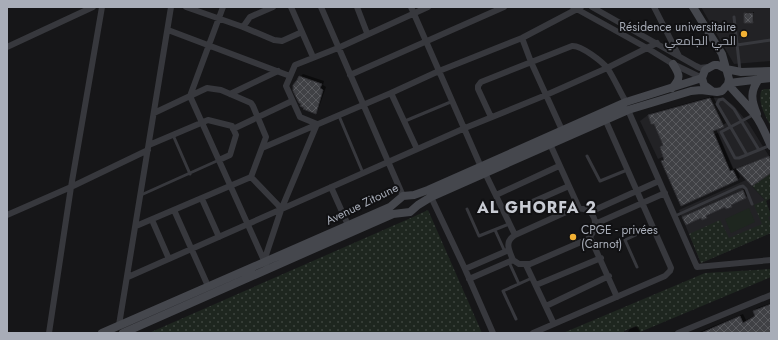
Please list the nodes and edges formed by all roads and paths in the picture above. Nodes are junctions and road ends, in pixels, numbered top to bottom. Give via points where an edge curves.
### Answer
1 (93, 7) edge
2 (102, 7) edge
3 (171, 7) edge
4 (186, 7) edge
5 (223, 7) edge
6 (273, 7) edge
7 (291, 7) edge
8 (321, 7) edge
9 (358, 7) edge
10 (428, 7) edge
11 (504, 7) edge
12 (592, 7) edge
13 (654, 7) edge
14 (694, 7) edge
15 (577, 8) edge
16 (413, 10) edge
17 (734, 17) dead end
18 (219, 18) junction
19 (243, 28) junction
20 (168, 30) junction
21 (302, 32) junction
22 (368, 33) junction
23 (522, 38) junction
24 (771, 40) edge
25 (426, 42) junction
26 (657, 43) junction
27 (737, 44) junction
28 (208, 45) junction
29 (716, 45) junction
30 (7, 48) edge
31 (338, 48) junction
32 (647, 48) junction
33 (679, 56) junction
34 (313, 58) junction
35 (531, 62) junction
36 (673, 64) junction
37 (708, 67) junction
38 (607, 68) junction
39 (726, 69) junction
40 (278, 71) junction
41 (439, 71) junction
42 (771, 71) edge
43 (740, 72) junction
44 (350, 75) junction
45 (290, 76) junction
46 (702, 78) junction
47 (771, 78) edge
48 (759, 79) junction
49 (728, 84) junction
50 (672, 88) junction
51 (715, 92) junction
52 (391, 93) junction
53 (230, 94) junction
54 (546, 95) junction
55 (190, 96) junction
56 (738, 97) junction
57 (292, 101) junction
58 (453, 101) junction
59 (363, 105) junction
60 (627, 106) junction
61 (154, 112) junction
62 (755, 114) junction
63 (339, 115) junction
64 (258, 117) junction
65 (491, 117) junction
66 (605, 119) junction
67 (405, 121) junction
68 (202, 122) junction
69 (743, 122) junction
70 (760, 122) junction
71 (317, 124) junction
72 (465, 128) junction
73 (731, 128) junction
74 (233, 129) junction
75 (562, 130) junction
76 (173, 135) junction
77 (550, 144) junction
78 (771, 146) edge
79 (148, 147) junction
80 (262, 148) junction
81 (417, 149) junction
82 (759, 150) junction
83 (748, 155) junction
84 (587, 156) dead end
85 (220, 160) junction
86 (388, 162) junction
87 (560, 166) junction
88 (483, 170) junction
89 (627, 170) junction
90 (363, 173) junction
91 (190, 174) junction
92 (251, 177) junction
93 (659, 181) junction
94 (231, 186) junction
95 (569, 186) junction
96 (71, 187) junction
97 (331, 187) junction
98 (636, 191) junction
99 (665, 193) junction
100 (141, 195) junction
101 (496, 195) junction
102 (403, 197) junction
103 (431, 197) junction
104 (202, 199) junction
105 (642, 204) junction
106 (752, 204) dead end
107 (579, 208) junction
108 (467, 209) dead end
109 (174, 210) junction
110 (281, 210) junction
111 (410, 211) junction
112 (590, 212) junction
113 (505, 214) junction
114 (7, 215) edge
115 (675, 216) junction
116 (152, 220) junction
117 (248, 224) junction
118 (510, 224) junction
119 (596, 224) junction
120 (348, 225) junction
121 (136, 226) junction
122 (653, 227) junction
123 (495, 230) junction
124 (515, 235) junction
125 (219, 237) junction
126 (590, 237) junction
127 (191, 249) junction
128 (507, 251) junction
129 (601, 258) junction
130 (169, 259) junction
131 (771, 260) edge
132 (264, 261) junction
133 (510, 261) junction
134 (526, 265) junction
135 (637, 267) dead end
136 (268, 269) junction
137 (465, 269) junction
138 (609, 276) junction
139 (128, 277) junction
140 (532, 278) junction
141 (469, 279) junction
142 (519, 284) junction
143 (536, 285) junction
144 (208, 286) junction
145 (771, 295) edge
146 (618, 297) junction
147 (546, 306) junction
148 (516, 319) dead end
149 (554, 324) junction
150 (121, 329) edge
151 (693, 330) edge
152 (49, 333) edge
153 (102, 333) edge
154 (493, 333) edge
155 (533, 333) edge
156 (678, 333) edge

1 - 30 street
2 - 96 street
3 - 20 street
4 - 18 street
5 - 18 street
6 - 19 street via 250,18
7 - 21 street
8 - 31 street
9 - 22 street
10 - 16 street
11 - 25 street
12 - 26 street
13 - 33 street
14 - 29 main road
15 - 23 street
15 - 32 street
16 - 22 street
16 - 25 street
17 - 27 lane
18 - 19 street
18 - 28 street
19 - 21 street via 278,41
20 - 28 street
20 - 61 street
21 - 34 street
22 - 31 street
23 - 35 street
23 - 41 street
24 - 27 lane
25 - 41 street
25 - 44 street
26 - 32 street
26 - 33 street
27 - 43 lane
28 - 40 street
28 - 55 street
29 - 37 main road via 716,57
29 - 39 main road via 722,54
31 - 34 street
31 - 44 street
32 - 36 street
32 - 38 street
33 - 37 street via 700,68
34 - 45 street via 295,65
35 - 38 street via 576,46 583,48
35 - 54 street
35 - 65 street via 479,84 478,89
36 - 46 street
36 - 50 main road via 679,76
37 - 39 main road via 718,65
37 - 46 main road
38 - 54 street
38 - 60 street
39 - 43 main road
39 - 49 main road via 729,76
40 - 45 street
40 - 53 street
41 - 52 street
41 - 58 street
42 - 43 main road
44 - 59 street
45 - 57 street via 286,86
46 - 50 main road, Avenue Zitoune
46 - 51 main road via 704,85
47 - 48 main road
48 - 49 main road
48 - 70 main road via 752,94
49 - 51 main road via 726,88
49 - 56 main road
50 - 60 main road, Avenue Zitoune
51 - 56 main road, Avenue Zitoune via 726,92
51 - 60 main road, Avenue Zitoune via 700,90
52 - 59 street
52 - 67 street
53 - 55 street via 207,88
53 - 64 street via 251,103
54 - 65 street
54 - 75 street
55 - 61 street
55 - 68 street
56 - 62 main road
57 - 64 street
57 - 71 street via 300,117
58 - 67 lane
58 - 72 street
59 - 63 street
59 - 86 street
60 - 66 main road, Avenue Zitoune
60 - 75 main road, Avenue Zitoune
60 - 93 street
61 - 79 street
62 - 69 lane
62 - 70 main road
63 - 71 street
63 - 90 lane
64 - 74 street
64 - 80 street via 266,137
65 - 72 street
66 - 77 main road, Avenue Zitoune
66 - 89 street
67 - 81 street
68 - 74 street via 208,120 232,126
68 - 76 street
68 - 85 street
69 - 73 lane
69 - 73 lane via 729,103 719,100 717,104
69 - 82 lane
70 - 78 main road
71 - 80 street
71 - 110 street
72 - 81 street
72 - 88 street
73 - 83 lane
73 - 83 lane via 721,132 735,158
74 - 85 street via 236,135 230,155
75 - 88 main road, Avenue Zitoune
76 - 79 street
76 - 91 lane
77 - 87 street
77 - 88 main road, Avenue Zitoune
78 - 82 lane
79 - 96 street
79 - 100 street
80 - 92 street
81 - 86 street
82 - 83 lane
84 - 89 lane via 600,181
85 - 91 lane
85 - 94 street
86 - 90 street
86 - 102 street
87 - 95 street
87 - 101 street
88 - 101 street
88 - 102 main road, Avenue Zitoune
88 - 103 main road, Avenue Zitoune
89 - 98 street
90 - 97 street
91 - 100 lane
92 - 94 street
92 - 110 street
93 - 98 street
93 - 99 street
94 - 104 street
94 - 117 street
95 - 107 street
95 - 113 street
96 - 114 street
96 - 152 street
97 - 110 street
97 - 120 street
98 - 105 street
98 - 112 street
99 - 105 street
99 - 115 street
100 - 121 street
101 - 113 street
102 - 111 main road via 414,201
102 - 111 main road via 399,209
102 - 120 main road, Avenue Zitoune via 390,207
103 - 111 main road, Avenue Zitoune
103 - 137 street
104 - 109 street
104 - 125 street
105 - 119 street
105 - 122 street
106 - 115 lane via 743,186
107 - 112 street
107 - 124 street
108 - 123 lane via 479,236
109 - 116 street
109 - 127 street
110 - 117 street
110 - 132 street
111 - 136 main road, Avenue Zitoune via 393,214
112 - 119 street
113 - 118 street
115 - 131 street via 697,268
116 - 121 street
116 - 130 street
117 - 125 street
117 - 132 street
118 - 123 lane
118 - 124 street
119 - 126 street
120 - 132 main road, Avenue Zitoune
121 - 139 street
122 - 135 lane via 625,240
122 - 146 street via 671,265 670,271 665,276
123 - 128 lane
124 - 128 street via 509,240
125 - 127 street
126 - 129 street
126 - 134 street
127 - 130 street
127 - 144 street
128 - 133 street
128 - 137 street
129 - 138 street
129 - 143 street
130 - 139 street
132 - 136 street
132 - 144 main road, Avenue Zitoune
133 - 134 street
133 - 141 street
133 - 142 lane
134 - 140 street
136 - 150 main road, Avenue Zitoune
137 - 141 street
138 - 146 street
138 - 147 street
139 - 150 street
140 - 142 lane
140 - 143 street
141 - 154 street
142 - 148 lane via 503,291
143 - 147 street
144 - 150 main road, Avenue Zitoune
145 - 151 street
146 - 149 street
147 - 149 street
149 - 155 street
150 - 153 main road, Avenue Zitoune
151 - 156 street

